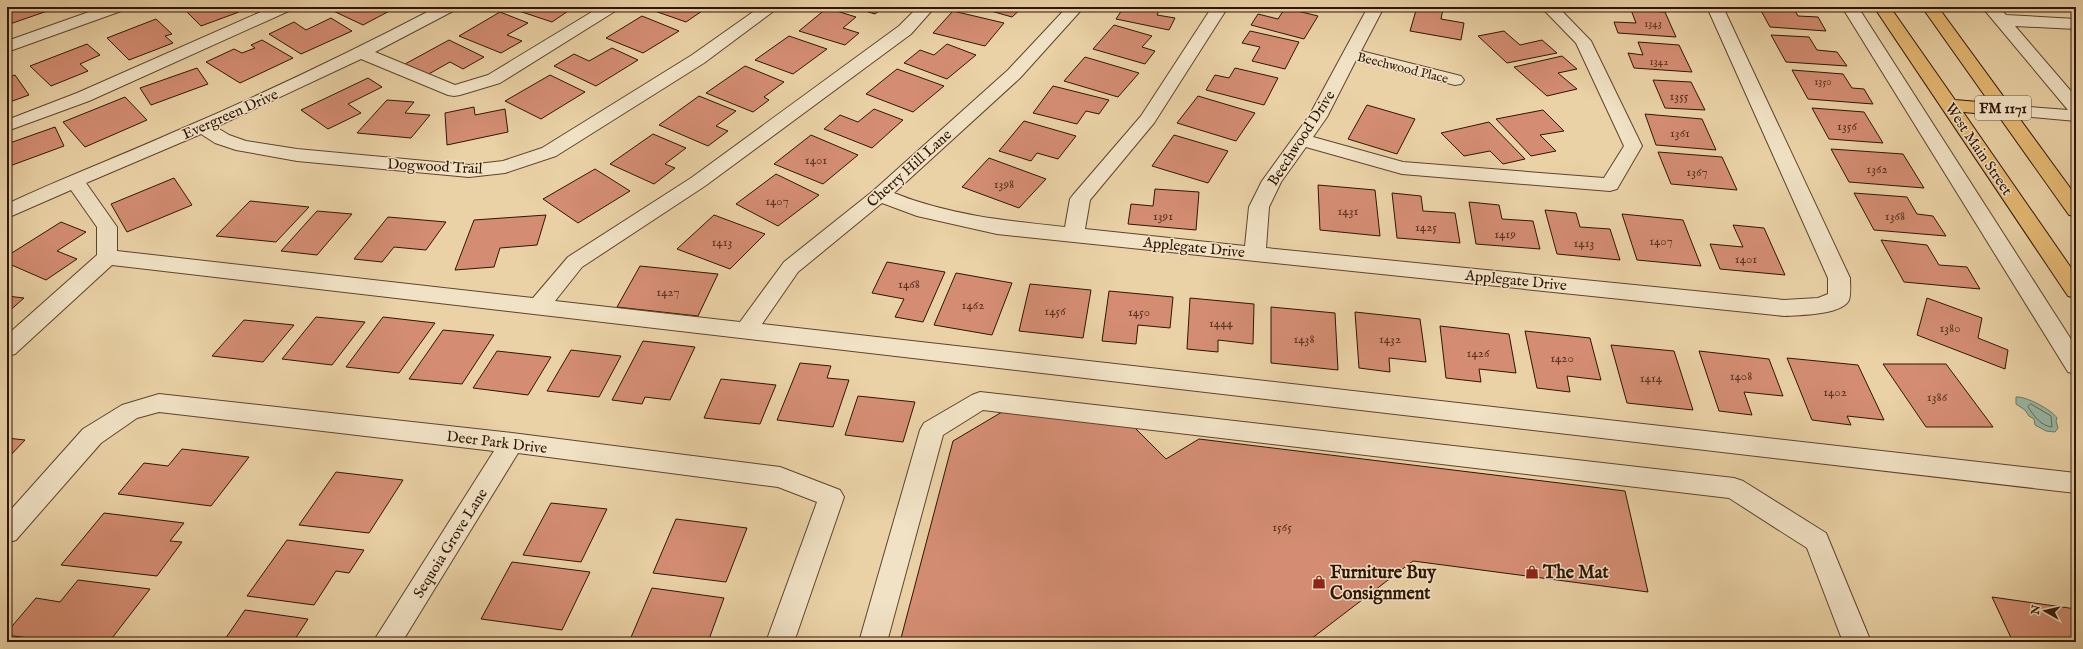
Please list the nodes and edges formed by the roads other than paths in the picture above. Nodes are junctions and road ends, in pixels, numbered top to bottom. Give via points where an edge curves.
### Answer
1 (118, 7) edge
2 (285, 7) edge
3 (449, 7) edge
4 (611, 7) edge
5 (771, 7) edge
6 (927, 7) edge
7 (1076, 7) edge
8 (1220, 7) edge
9 (1376, 7) edge
10 (1549, 7) edge
11 (1715, 7) edge
12 (1850, 7) edge
13 (1882, 7) edge
14 (1930, 7) edge
15 (1995, 13) edge
16 (2069, 24) edge
17 (2076, 39) edge
18 (7, 47) edge
19 (362, 53) junction
20 (1352, 54) junction
21 (1455, 80) dead end
22 (1950, 105) junction
23 (2004, 110) junction
24 (2074, 116) edge
25 (7, 126) edge
26 (203, 127) junction
27 (1302, 140) junction
28 (74, 180) junction
29 (880, 195) junction
30 (2076, 210) edge
31 (7, 212) edge
32 (1074, 235) junction
33 (1255, 253) junction
34 (107, 257) junction
35 (2076, 291) edge
36 (538, 307) junction
37 (745, 331) junction
38 (7, 348) edge
39 (2076, 366) edge
40 (512, 443) junction
41 (2076, 483) edge
42 (7, 532) edge
43 (387, 642) edge
44 (780, 642) edge
45 (873, 642) edge
46 (1857, 642) edge

1 - 18 street
2 - 25 street via 83,97
3 - 19 street, Evergreen Drive
4 - 19 street via 494,79 454,91
5 - 26 street, Dogwood Trail via 698,59 549,152 504,167 469,171 297,155 222,139
6 - 36 street via 905,30 698,182 575,262
7 - 29 street, Cherry Hill Lane via 1014,74
8 - 32 street via 1148,118 1080,199
9 - 20 street, Beechwood Drive
10 - 27 street via 1583,41 1633,146 1610,185 1402,168
11 - 33 street, Applegate Drive via 1839,278 1839,298 1821,306 1784,308
12 - 39 street
13 - 22 main road, West Main Street / FM 1171
14 - 23 main road, FM 1171
15 - 16 street
15 - 24 street
16 - 17 street
19 - 26 street, Evergreen Drive
20 - 21 street, Beechwood Place
20 - 27 street, Beechwood Drive via 1318,117
22 - 23 main road
22 - 35 main road, West Main Street / FM 1171
23 - 24 street
23 - 30 main road, FM 1171
26 - 28 street, Evergreen Drive
27 - 33 street, Beechwood Drive via 1272,181 1259,206
28 - 31 street, Evergreen Drive
28 - 34 street via 107,227
29 - 32 street, Applegate Drive via 917,210 997,227
29 - 37 street, Cherry Hill Lane via 791,267
32 - 33 street, Applegate Drive
34 - 36 street
34 - 38 street
36 - 37 street
37 - 41 street
40 - 42 street, Deer Park Drive via 159,403 130,411 92,436
40 - 43 street, Sequoia Grove Lane
40 - 44 street, Deer Park Drive via 780,477 831,497
45 - 46 street via 932,430 980,401 1734,488 1817,541

